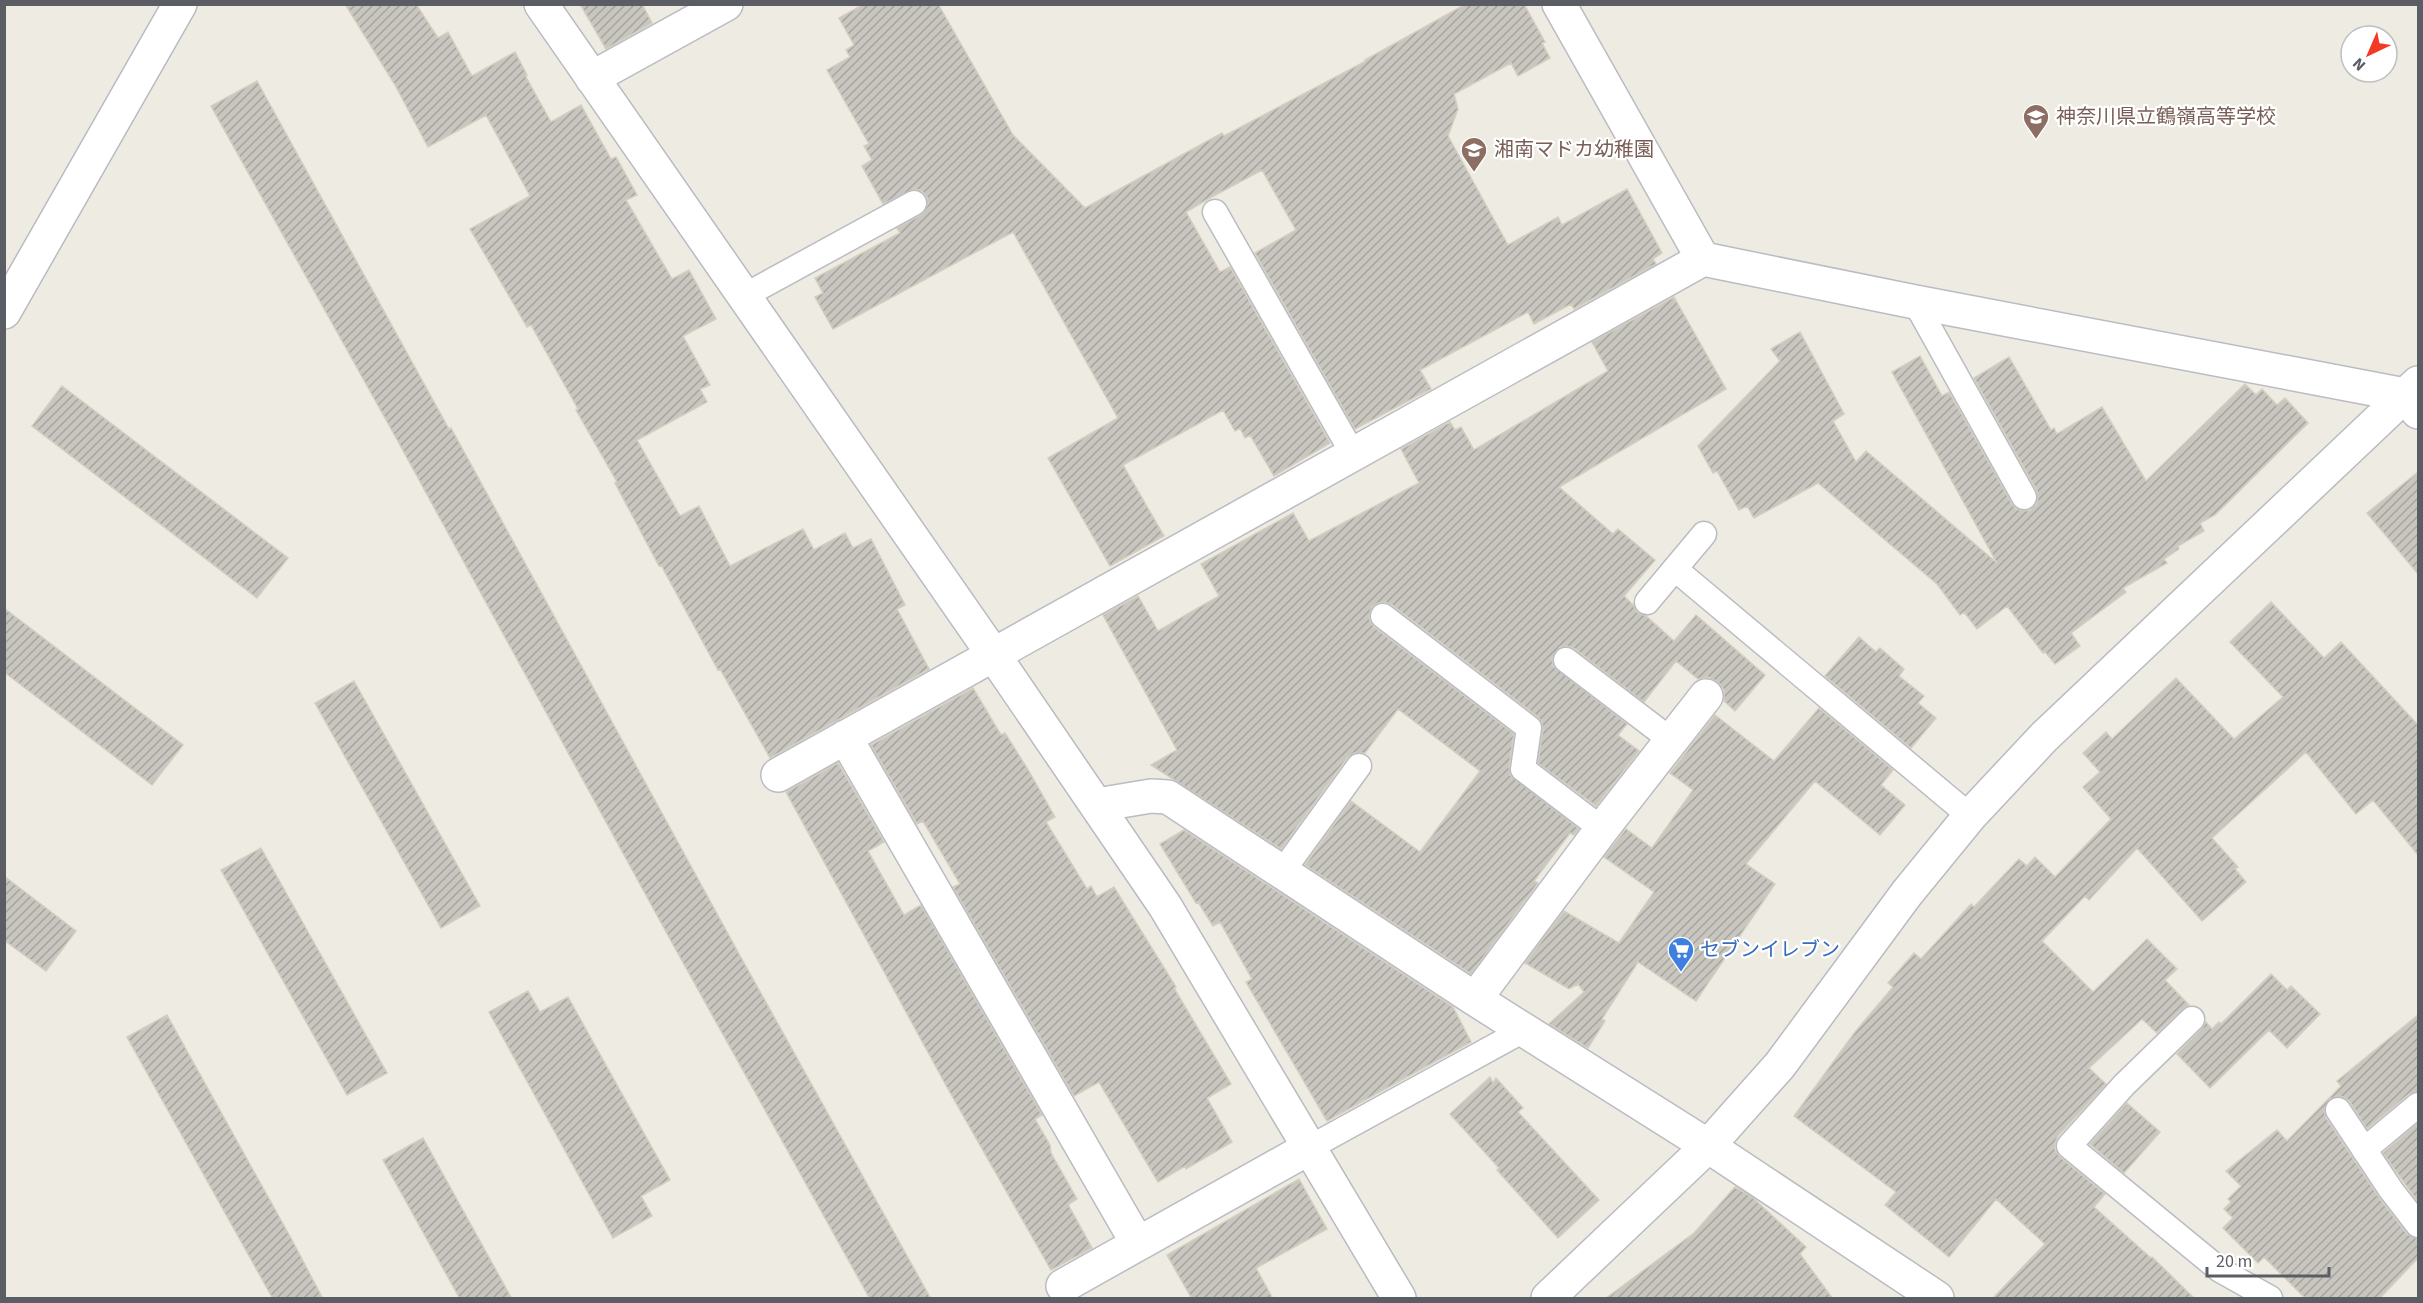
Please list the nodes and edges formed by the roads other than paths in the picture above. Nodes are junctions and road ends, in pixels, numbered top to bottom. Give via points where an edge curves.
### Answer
1 (180, 4) edge
2 (541, 4) edge
3 (726, 4) edge
4 (1559, 4) edge
5 (592, 78) junction
6 (914, 203) dead end
7 (1215, 212) dead end
8 (1703, 259) junction
9 (744, 296) junction
10 (1915, 302) junction
11 (4, 312) edge
12 (2414, 397) edge
13 (1353, 454) junction
14 (2024, 497) dead end
15 (1704, 534) dead end
16 (1675, 569) junction
17 (1647, 602) dead end
18 (1383, 616) dead end
19 (993, 654) junction
20 (1566, 660) dead end
21 (1706, 696) dead end
22 (845, 737) junction
23 (1671, 740) junction
24 (1359, 766) dead end
25 (778, 775) dead end
26 (1097, 805) junction
27 (1970, 816) junction
28 (1602, 829) junction
29 (1281, 872) junction
30 (1475, 999) junction
31 (2192, 1018) dead end
32 (1524, 1030) junction
33 (2418, 1105) edge
34 (2338, 1110) dead end
35 (1708, 1146) junction
36 (1309, 1148) junction
37 (2364, 1150) junction
38 (2418, 1225) edge
39 (1138, 1244) junction
40 (1063, 1286) dead end
41 (1399, 1299) edge
42 (1548, 1299) edge
43 (1937, 1299) edge
44 (2270, 1299) edge

1 - 11 street
2 - 5 street
3 - 5 street
4 - 8 street
5 - 9 street
6 - 9 lane
7 - 13 lane
8 - 10 street
8 - 13 street
9 - 19 street
10 - 12 street
10 - 14 lane
12 - 27 street via 2044,737
13 - 19 street
15 - 16 lane
16 - 17 lane
16 - 27 lane
18 - 28 lane via 1529,728 1523,769
19 - 22 street
19 - 26 street
20 - 23 lane
21 - 23 street
22 - 25 street
22 - 39 street
23 - 28 street
24 - 29 lane
26 - 29 street via 1168,797
26 - 36 street via 1165,906
27 - 35 street via 1907,893 1780,1065
28 - 30 street
29 - 30 street
30 - 32 street
31 - 44 lane via 2069,1146 2220,1270
32 - 35 street
32 - 36 lane
33 - 37 lane
34 - 37 lane
35 - 42 street
35 - 43 street
36 - 39 street
36 - 41 street
37 - 38 lane
39 - 40 street

